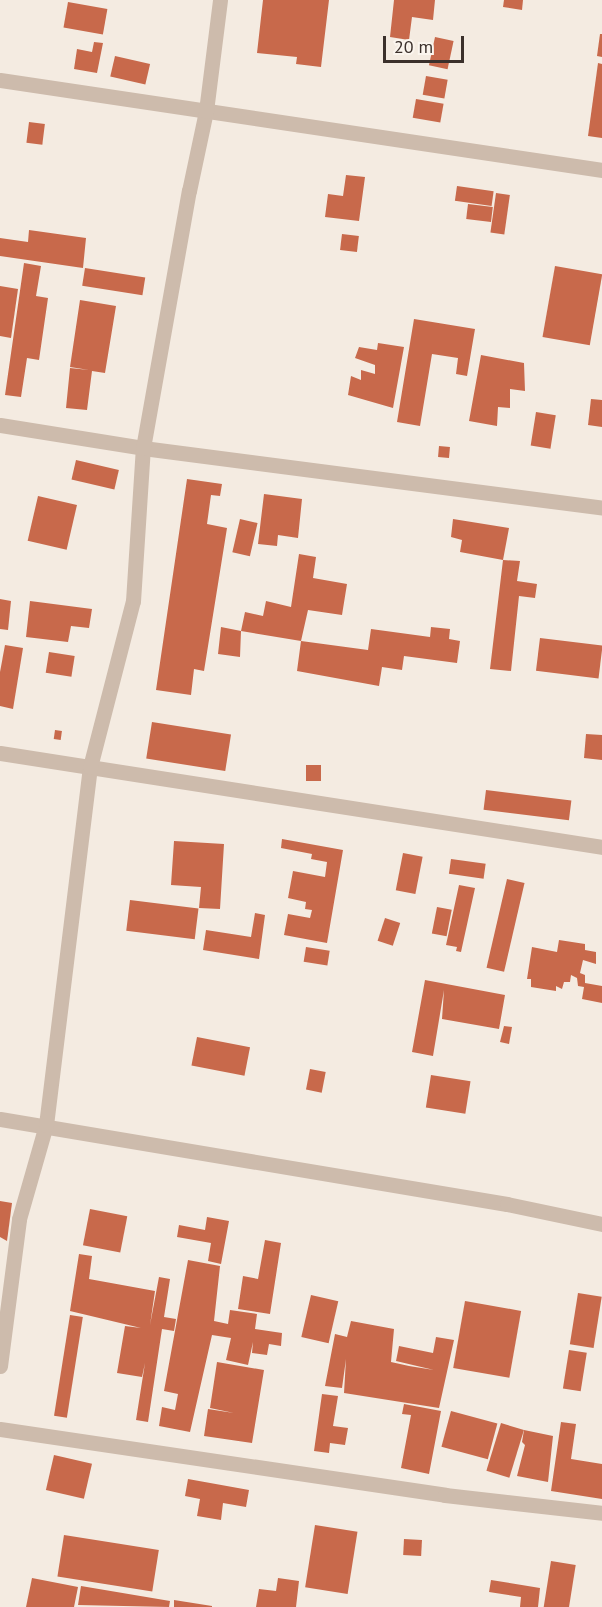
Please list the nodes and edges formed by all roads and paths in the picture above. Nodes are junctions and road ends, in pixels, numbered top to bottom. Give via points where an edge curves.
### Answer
1 (220, 0) edge
2 (0, 80) edge
3 (207, 111) junction
4 (602, 170) edge
5 (0, 425) edge
6 (143, 448) junction
7 (602, 508) edge
8 (0, 753) edge
9 (90, 766) junction
10 (602, 847) edge
11 (0, 1119) edge
12 (46, 1125) junction
13 (602, 1224) edge
14 (0, 1366) edge
15 (0, 1429) edge
16 (602, 1513) edge

1 - 3 street
2 - 3 street
3 - 4 street
3 - 6 street
5 - 6 street
6 - 7 street
6 - 9 street via 133,601
8 - 9 street
9 - 10 street
9 - 12 street
11 - 12 street
12 - 13 street
12 - 14 street via 19,1220
15 - 16 street via 445,1495

